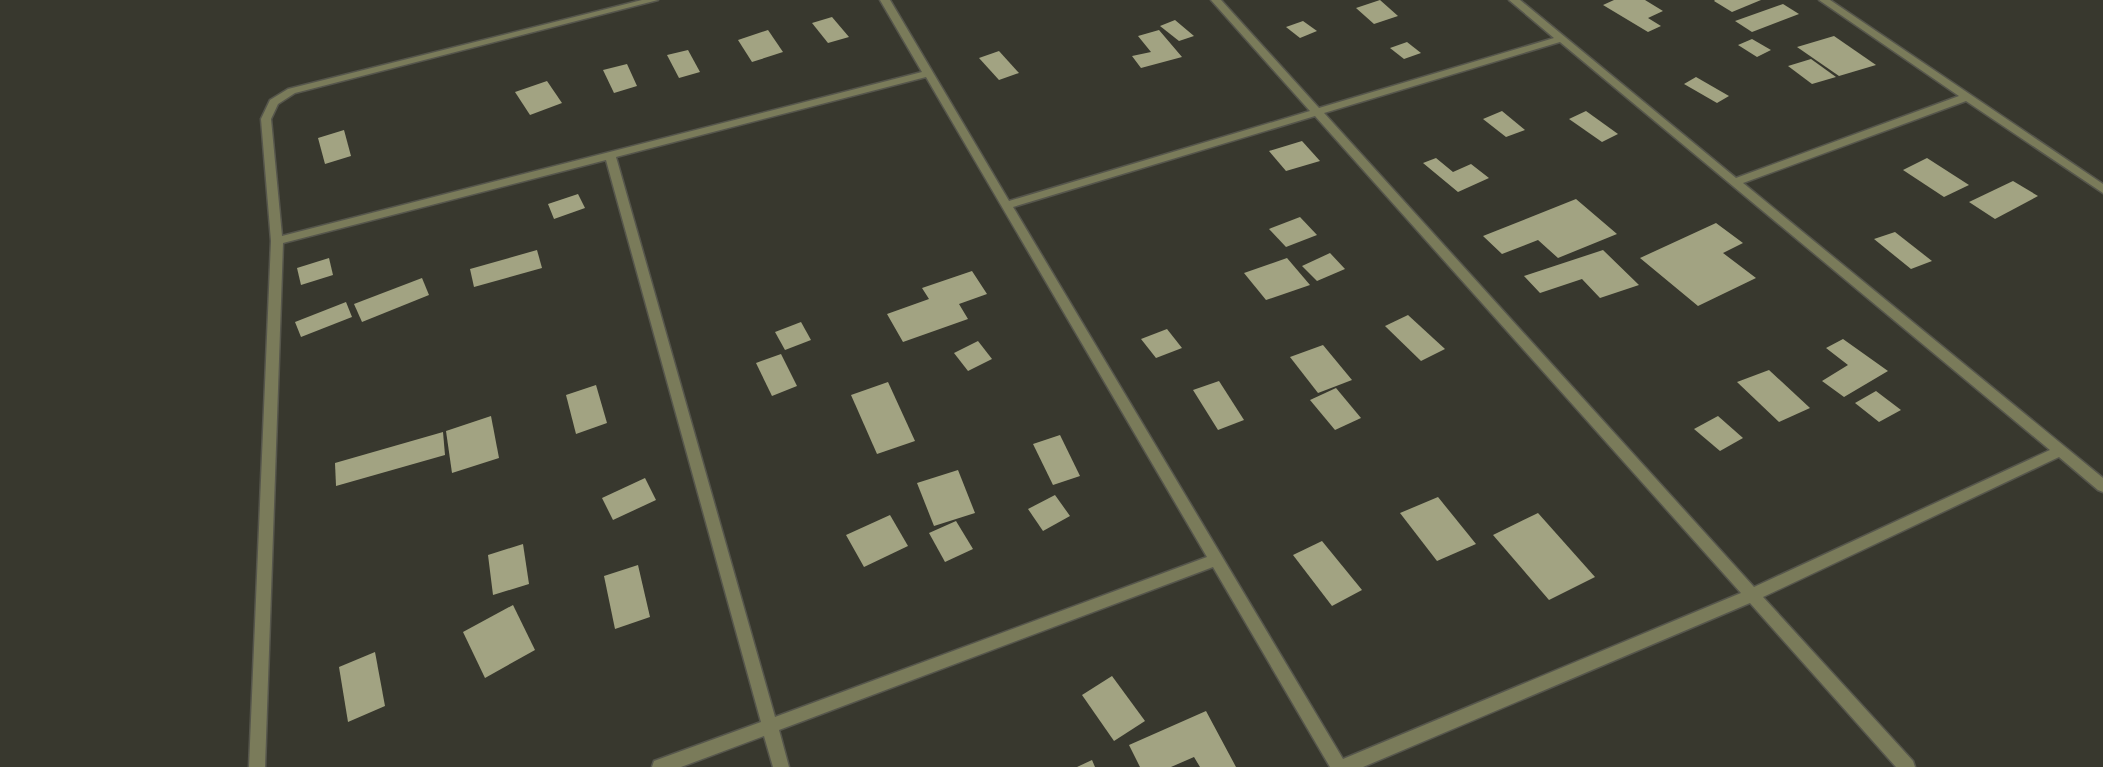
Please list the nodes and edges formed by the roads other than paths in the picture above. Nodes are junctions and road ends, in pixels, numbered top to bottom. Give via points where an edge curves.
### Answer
1 (653, 0) edge
2 (886, 0) edge
3 (1216, 0) edge
4 (1514, 0) edge
5 (1824, 0) edge
6 (1561, 39) junction
7 (929, 74) junction
8 (1966, 96) junction
9 (1316, 112) junction
10 (610, 155) junction
11 (1735, 182) junction
12 (2103, 189) edge
13 (1006, 205) junction
14 (277, 241) junction
15 (2060, 451) junction
16 (2103, 486) edge
17 (1216, 560) junction
18 (1752, 595) junction
19 (769, 726) junction
20 (258, 767) edge
21 (660, 767) edge
22 (781, 767) edge
23 (1339, 767) edge
24 (1344, 767) edge
25 (1906, 767) edge

1 - 14 street via 292,91 274,102 266,119
2 - 7 street
3 - 9 street
4 - 6 street
5 - 8 street
6 - 9 street
6 - 11 street
7 - 10 street
7 - 13 street
8 - 11 street
8 - 12 street
9 - 13 street
9 - 18 street
10 - 14 street
10 - 19 street
11 - 15 street
13 - 17 street
14 - 20 street
15 - 16 street
15 - 18 street
17 - 19 street
17 - 23 street
18 - 24 street
18 - 25 street
19 - 21 street
19 - 22 street

